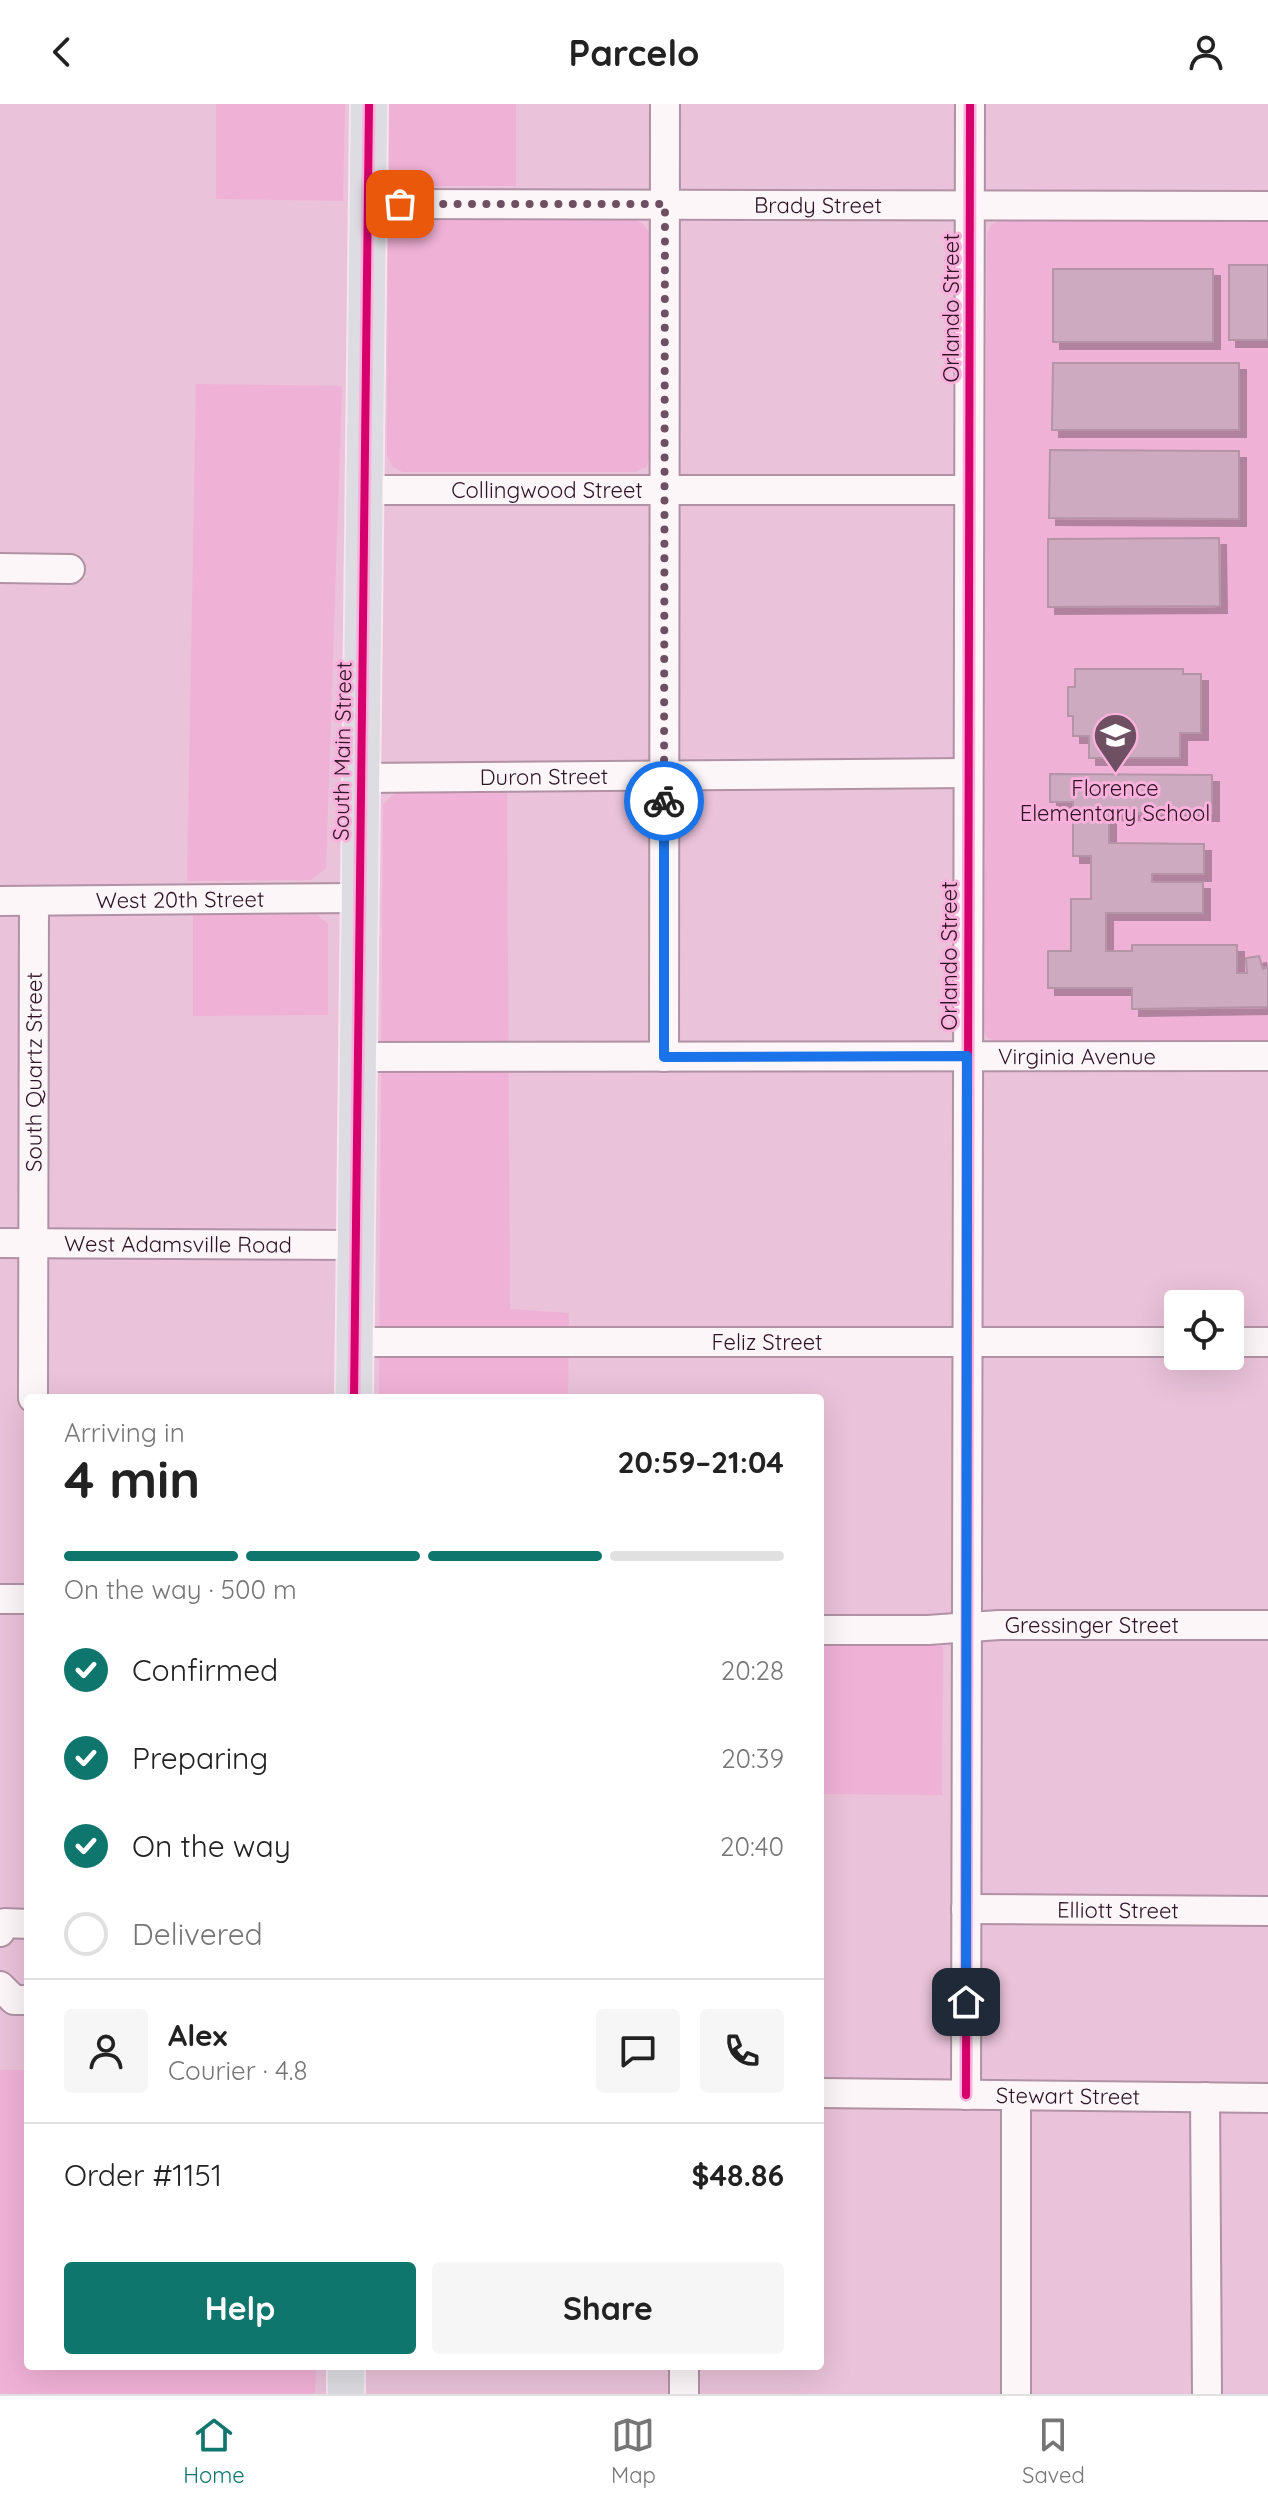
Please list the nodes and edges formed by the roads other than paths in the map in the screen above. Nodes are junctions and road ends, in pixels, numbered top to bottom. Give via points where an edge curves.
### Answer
1 (369, 104) edge
2 (665, 104) edge
3 (970, 104) edge
4 (368, 204) junction
5 (665, 204) junction
6 (968, 204) junction
7 (1268, 206) edge
8 (365, 490) junction
9 (665, 490) junction
10 (969, 490) junction
11 (0, 568) edge
12 (70, 569) dead end
13 (968, 773) junction
14 (664, 775) junction
15 (360, 778) junction
16 (358, 898) junction
17 (0, 901) edge
18 (34, 901) junction
19 (967, 1056) junction
20 (1268, 1056) edge
21 (357, 1057) junction
22 (664, 1057) junction
23 (0, 1243) edge
24 (33, 1243) junction
25 (356, 1245) junction
26 (355, 1342) junction
27 (967, 1342) junction
28 (1164, 1342) edge
29 (1244, 1342) edge
30 (1268, 1342) edge
31 (33, 1394) edge
32 (354, 1394) edge
33 (0, 1599) edge
34 (24, 1599) edge
35 (1268, 1625) edge
36 (966, 1628) junction
37 (824, 1630) edge
38 (966, 1909) junction
39 (1268, 1911) edge
40 (24, 1924) edge
41 (0, 1932) edge
42 (0, 1986) edge
43 (24, 2000) edge
44 (824, 2093) edge
45 (966, 2095) junction
46 (1016, 2097) junction
47 (1205, 2097) junction
48 (1268, 2098) edge
49 (346, 2370) edge
50 (684, 2370) edge
51 (346, 2394) edge
52 (684, 2394) edge
53 (1016, 2394) edge
54 (1207, 2394) edge

1 - 4 main road, South Main Street
2 - 5 street
3 - 6 street, Orlando Street
4 - 5 street, Brady Street
4 - 8 main road, South Main Street
5 - 6 street, Brady Street
5 - 9 street
6 - 7 street, Brady Street
6 - 10 street, Orlando Street
8 - 9 street, Collingwood Street
8 - 15 main road, South Main Street
9 - 10 street, Collingwood Street
9 - 14 street
10 - 13 street, Orlando Street
11 - 12 street
13 - 14 street, Duron Street
13 - 19 street, Orlando Street
14 - 15 street, Duron Street
14 - 22 street
15 - 16 main road, South Main Street
16 - 18 street, West 20th Street
16 - 21 main road, South Main Street
17 - 18 street, West 20th Street
18 - 24 street, South Quartz Street
19 - 20 street, Virginia Avenue
19 - 22 street, Virginia Avenue
19 - 27 street, Orlando Street
21 - 22 street, Virginia Avenue
21 - 25 main road, South Main Street
23 - 24 street, West Adamsville Road
24 - 25 street, West Adamsville Road
24 - 31 street, South Quartz Street
25 - 26 main road, South Main Street
26 - 27 street, Feliz Street
26 - 32 main road, South Main Street
27 - 28 street, Feliz Street
27 - 36 street, Orlando Street
29 - 30 street
33 - 34 street
35 - 36 street, Gressinger Street
36 - 37 street, Gressinger Street
36 - 38 street, Orlando Street
38 - 39 street, Elliott Street
38 - 45 street, Orlando Street
40 - 41 street via 5,1923
42 - 43 street via 14,2000
44 - 45 street, Stewart Street
45 - 46 street, Stewart Street
46 - 47 street, Stewart Street
46 - 53 street
47 - 48 street, Stewart Street
47 - 54 street
49 - 51 main road
50 - 52 street

